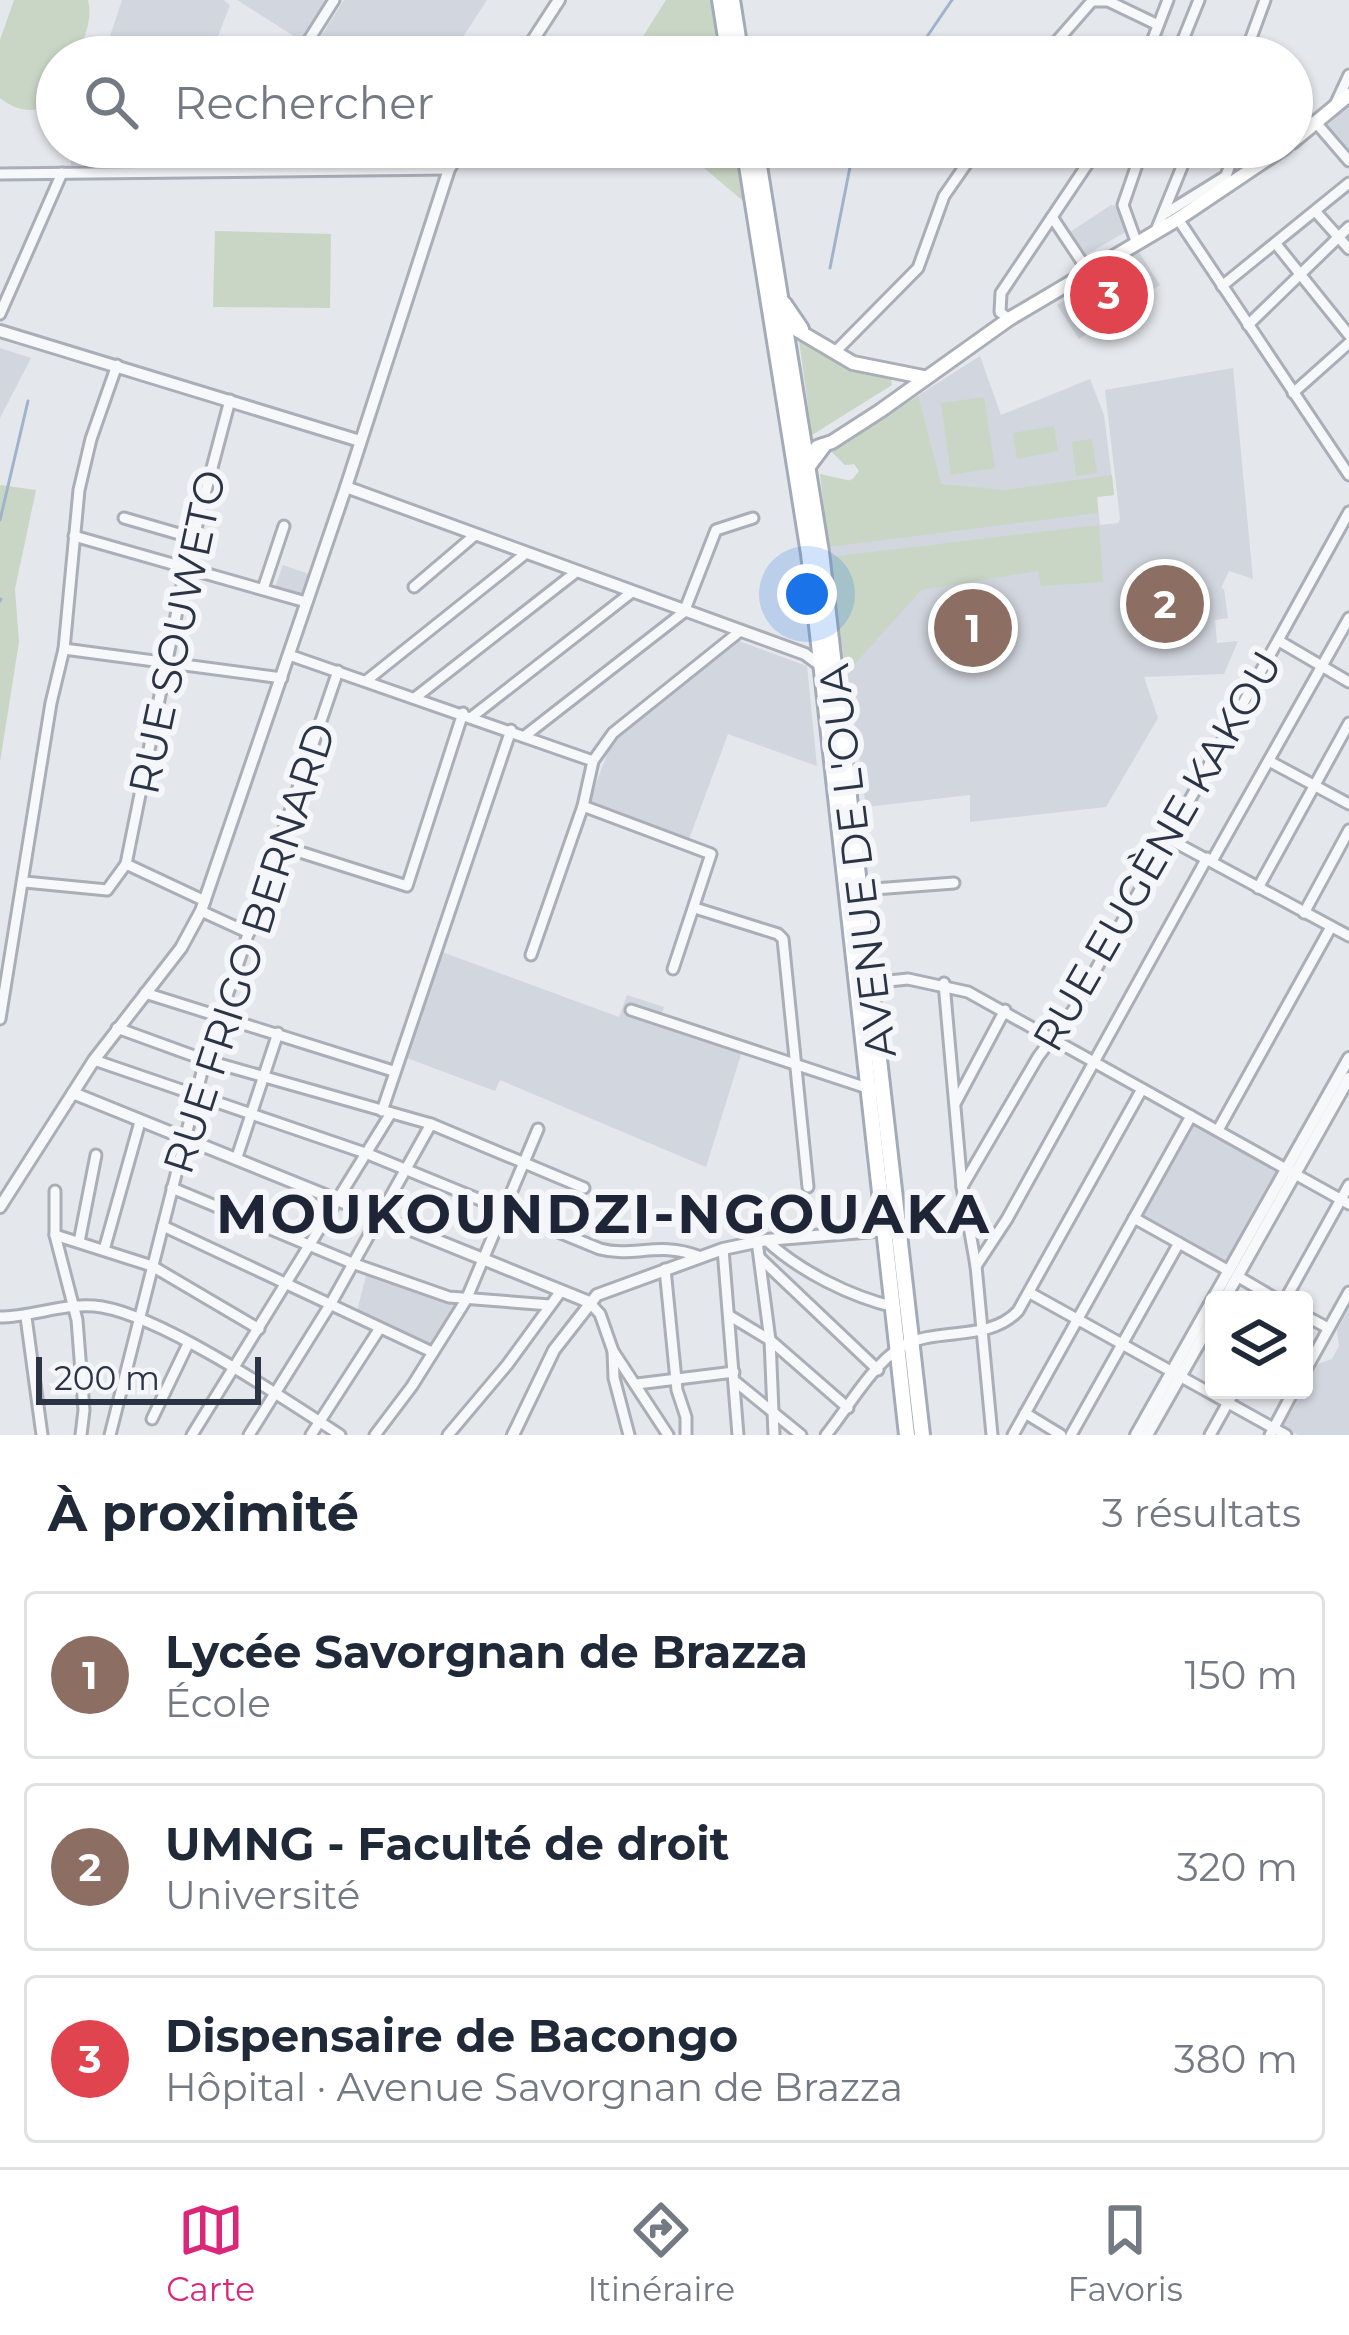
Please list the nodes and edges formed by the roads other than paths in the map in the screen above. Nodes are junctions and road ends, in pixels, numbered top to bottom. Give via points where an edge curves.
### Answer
1 (334, 0) edge
2 (559, 0) edge
3 (720, 0) edge
4 (732, 0) edge
5 (1168, 0) edge
6 (1199, 0) edge
7 (1265, 0) edge
8 (1126, 4) edge
9 (1158, 25) junction
10 (311, 36) edge
11 (536, 36) edge
12 (726, 36) edge
13 (738, 36) edge
14 (1060, 36) edge
15 (1154, 36) edge
16 (1184, 36) edge
17 (1252, 36) edge
18 (1349, 74) edge
19 (1349, 95) edge
20 (1333, 110) junction
21 (1313, 122) edge
22 (1318, 124) junction
23 (1313, 127) edge
24 (1349, 161) edge
25 (748, 168) edge
26 (759, 168) edge
27 (964, 168) edge
28 (1085, 168) edge
29 (1136, 168) edge
30 (1181, 168) edge
31 (1229, 168) edge
32 (1254, 168) edge
33 (448, 169) joint
34 (226, 170) joint
35 (62, 173) junction
36 (0, 174) edge
37 (1349, 184) edge
38 (1316, 212) junction
39 (1162, 215) junction
40 (1052, 217) junction
41 (1178, 219) junction
42 (1349, 227) edge
43 (1155, 233) junction
44 (1339, 237) junction
45 (1137, 244) junction
46 (1276, 244) junction
47 (1349, 249) edge
48 (1090, 274) junction
49 (1302, 274) junction
50 (1222, 286) junction
51 (779, 295) junction
52 (0, 314) edge
53 (1009, 319) junction
54 (779, 325) junction
55 (1248, 326) junction
56 (801, 329) junction
57 (0, 332) edge
58 (1349, 339) edge
59 (834, 353) junction
60 (117, 365) junction
61 (923, 377) junction
62 (1294, 393) junction
63 (230, 400) junction
64 (360, 441) junction
65 (824, 446) junction
66 (799, 450) junction
67 (808, 466) junction
68 (1347, 468) edge
69 (346, 487) junction
70 (1349, 512) edge
71 (124, 518) dead end
72 (753, 518) dead end
73 (284, 526) dead end
74 (74, 536) junction
75 (476, 536) junction
76 (193, 538) junction
77 (525, 554) junction
78 (187, 566) junction
79 (576, 572) junction
80 (414, 586) dead end
81 (262, 589) junction
82 (632, 592) junction
83 (306, 602) junction
84 (684, 612) junction
85 (1349, 618) edge
86 (739, 632) junction
87 (825, 634) junction
88 (1279, 640) junction
89 (786, 648) junction
90 (64, 649) junction
91 (289, 655) junction
92 (166, 664) junction
93 (1322, 666) junction
94 (828, 668) junction
95 (338, 671) junction
96 (282, 678) junction
97 (366, 681) junction
98 (1349, 682) edge
99 (416, 697) junction
100 (468, 715) junction
101 (1349, 723) edge
102 (511, 730) junction
103 (526, 735) junction
104 (593, 761) junction
105 (1269, 761) junction
106 (1314, 785) junction
107 (1349, 804) edge
108 (584, 806) junction
109 (1349, 830) edge
110 (1167, 838) junction
111 (280, 846) junction
112 (1210, 859) junction
113 (125, 864) junction
114 (25, 883) junction
115 (954, 883) dead end
116 (1258, 888) junction
117 (861, 890) junction
118 (203, 906) junction
119 (695, 908) junction
120 (1304, 913) junction
121 (1331, 927) junction
122 (249, 933) junction
123 (1349, 936) edge
124 (532, 955) dead end
125 (674, 970) dead end
126 (944, 983) junction
127 (864, 984) junction
128 (145, 993) junction
129 (631, 1010) dead end
130 (1005, 1010) junction
131 (219, 1016) junction
132 (0, 1019) edge
133 (117, 1028) junction
134 (278, 1033) junction
135 (1051, 1037) junction
136 (1349, 1058) edge
137 (94, 1060) junction
138 (205, 1060) junction
139 (1093, 1062) junction
140 (796, 1064) junction
141 (393, 1071) junction
142 (264, 1075) junction
143 (1349, 1078) edge
144 (1142, 1089) junction
145 (877, 1091) junction
146 (73, 1093) junction
147 (196, 1096) junction
148 (956, 1102) junction
149 (387, 1112) junction
150 (251, 1115) junction
151 (1191, 1116) junction
152 (140, 1122) junction
153 (431, 1124) junction
154 (538, 1129) dead end
155 (1218, 1130) junction
156 (185, 1138) junction
157 (368, 1154) junction
158 (96, 1155) dead end
159 (237, 1157) junction
160 (524, 1165) junction
161 (406, 1170) junction
162 (1290, 1170) junction
163 (1349, 1185) edge
164 (584, 1187) dead end
165 (808, 1187) dead end
166 (962, 1187) junction
167 (172, 1188) junction
168 (55, 1191) dead end
169 (338, 1200) junction
170 (1345, 1201) edge
171 (0, 1207) edge
172 (505, 1209) junction
173 (380, 1216) junction
174 (1134, 1218) junction
175 (163, 1226) junction
176 (886, 1230) junction
177 (55, 1235) junction
178 (761, 1241) junction
179 (79, 1242) junction
180 (1179, 1243) junction
181 (310, 1244) junction
182 (723, 1249) junction
183 (104, 1250) junction
184 (698, 1256) junction
185 (484, 1258) junction
186 (760, 1258) junction
187 (352, 1263) junction
188 (152, 1266) junction
189 (976, 1267) junction
190 (665, 1269) junction
191 (1233, 1274) junction
192 (286, 1284) junction
193 (561, 1291) junction
194 (1223, 1291) edge
195 (1227, 1291) edge
196 (1264, 1291) edge
197 (1287, 1291) edge
198 (1349, 1292) edge
199 (1030, 1293) junction
200 (466, 1300) junction
201 (589, 1301) junction
202 (330, 1305) junction
203 (74, 1306) junction
204 (550, 1306) junction
205 (895, 1307) junction
206 (729, 1316) junction
207 (0, 1317) edge
208 (26, 1317) junction
209 (139, 1319) junction
210 (1078, 1320) junction
211 (1313, 1320) edge
212 (1205, 1323) edge
213 (380, 1328) junction
214 (1328, 1328) junction
215 (259, 1329) junction
216 (981, 1330) junction
217 (770, 1340) junction
218 (188, 1344) junction
219 (1123, 1344) junction
220 (906, 1345) junction
221 (613, 1351) junction
222 (432, 1352) junction
223 (1313, 1356) edge
224 (232, 1370) junction
225 (878, 1370) junction
226 (1176, 1373) junction
227 (735, 1376) junction
228 (676, 1380) junction
229 (637, 1384) junction
230 (274, 1395) junction
231 (1230, 1399) edge
232 (1289, 1399) edge
233 (1228, 1402) junction
234 (848, 1408) junction
235 (1025, 1413) junction
236 (773, 1414) junction
237 (152, 1419) dead end
238 (320, 1422) junction
239 (1272, 1431) edge
240 (42, 1435) edge
241 (81, 1435) edge
242 (110, 1435) edge
243 (193, 1435) edge
244 (249, 1435) edge
245 (311, 1435) edge
246 (340, 1435) edge
247 (375, 1435) edge
248 (448, 1435) edge
249 (514, 1435) edge
250 (629, 1435) edge
251 (668, 1435) edge
252 (686, 1435) edge
253 (739, 1435) edge
254 (774, 1435) edge
255 (802, 1435) edge
256 (826, 1435) edge
257 (908, 1435) edge
258 (922, 1435) edge
259 (992, 1435) edge
260 (1013, 1435) edge
261 (1061, 1435) edge
262 (1071, 1435) edge
263 (1136, 1435) edge
264 (1147, 1435) edge
265 (1210, 1435) edge
266 (1286, 1435) edge

1 - 10 street
2 - 11 street
3 - 12 main road
4 - 13 main road
5 - 9 street
6 - 16 street
7 - 17 street
8 - 9 street
8 - 14 street via 1084,5
9 - 15 street
18 - 20 street
19 - 20 main road
20 - 22 main road
21 - 22 street
22 - 23 main road
22 - 24 street
25 - 54 main road, AVENUE DE L'OUA
26 - 51 main road, AVENUE DE L'OUA
27 - 59 street via 944,196 918,268
28 - 40 street
29 - 45 street via 1124,206
30 - 39 street
31 - 39 street
32 - 41 main road
33 - 34 street
33 - 64 street
34 - 35 street
35 - 36 street
35 - 52 street
37 - 38 street
38 - 44 street
38 - 46 street
39 - 43 street
40 - 48 street
40 - 53 street via 1001,293 1000,312
41 - 43 main road
41 - 50 street
42 - 44 street
43 - 45 main road
44 - 47 street
44 - 49 street
45 - 48 main road
46 - 49 street
46 - 50 street
48 - 53 main road
49 - 55 street
49 - 58 street
50 - 55 street
51 - 54 main road, AVENUE DE L'OUA
51 - 56 main road
53 - 61 main road
54 - 56 main road
54 - 66 main road, AVENUE DE L'OUA
55 - 62 street
56 - 59 main road
57 - 60 street
58 - 62 street
59 - 61 main road
60 - 63 street
60 - 74 street via 85,461
61 - 65 main road
62 - 68 street
63 - 64 street
63 - 76 street, RUE SOUWETO
64 - 69 street
65 - 66 main road
65 - 67 main road
66 - 67 main road, AVENUE DE L'OUA
66 - 87 main road, AVENUE DE L'OUA
67 - 87 main road, AVENUE DE L'OUA
69 - 75 street
69 - 83 street
70 - 88 street, RUE EUGÈNE KAKOU
71 - 76 street
72 - 84 street via 716,530
73 - 81 street
74 - 78 street
74 - 90 street
75 - 77 street
75 - 80 street
76 - 78 street, RUE SOUWETO
77 - 79 street
77 - 97 street
78 - 81 street
78 - 92 street, RUE SOUWETO
79 - 82 street
79 - 99 street
81 - 83 street
82 - 84 street
82 - 100 street
83 - 91 street
84 - 86 street
84 - 103 street
85 - 93 street
86 - 89 street
86 - 104 street via 626,722
87 - 89 street via 802,649
87 - 94 main road, AVENUE DE L'OUA
88 - 93 street
88 - 110 street, RUE EUGÈNE KAKOU
89 - 94 street
90 - 92 street
90 - 114 street
91 - 95 street
91 - 96 street
92 - 96 street
92 - 113 street, RUE SOUWETO
93 - 98 street
93 - 105 street
94 - 117 main road, AVENUE DE L'OUA
94 - 127 main road, AVENUE DE L'OUA
95 - 97 street
95 - 111 street, RUE FRIGO BERNARD
96 - 118 street
97 - 99 street
99 - 100 street
100 - 102 street
100 - 111 street via 407,886
101 - 106 street
102 - 103 street
102 - 141 street
103 - 104 street
104 - 108 street
105 - 106 street
105 - 112 street
106 - 107 street
106 - 116 street
108 - 119 street via 711,854
108 - 124 street
109 - 120 street
110 - 112 street
110 - 135 street, RUE EUGÈNE KAKOU
111 - 122 street, RUE FRIGO BERNARD
112 - 116 street
112 - 139 street
113 - 114 street via 107,890
113 - 118 street
114 - 132 street
115 - 117 street
116 - 120 street
117 - 127 main road, AVENUE DE L'OUA
118 - 122 street
118 - 128 street
119 - 125 street
119 - 140 street via 782,937
120 - 121 street
121 - 123 street
121 - 155 street
122 - 131 street, RUE FRIGO BERNARD
126 - 127 street
126 - 130 street
126 - 148 street
127 - 145 main road, AVENUE DE L'OUA
128 - 131 street
128 - 133 street
129 - 140 street
130 - 135 street
130 - 148 street
131 - 134 street
131 - 138 street, RUE FRIGO BERNARD
133 - 137 street
133 - 138 street
134 - 141 street
134 - 142 street
135 - 139 street
135 - 166 street, RUE EUGÈNE KAKOU
136 - 162 street
137 - 146 street
137 - 147 street
138 - 142 street
138 - 147 street, RUE FRIGO BERNARD
139 - 144 street
139 - 189 street
140 - 145 street
140 - 165 street
141 - 149 street
142 - 149 street
142 - 150 street
143 - 162 street
144 - 151 street
144 - 199 street
145 - 176 main road, AVENUE DE L'OUA
145 - 220 main road, AVENUE DE L'OUA
146 - 152 street
146 - 171 street
147 - 150 street
147 - 156 street, RUE FRIGO BERNARD
148 - 166 street
149 - 153 street
149 - 157 street
150 - 157 street
150 - 159 street
151 - 155 street
151 - 174 street
152 - 156 street
152 - 183 street
153 - 160 street
153 - 161 street
154 - 160 street
155 - 162 street
156 - 159 street
156 - 167 street, RUE FRIGO BERNARD
157 - 161 street
157 - 169 street
158 - 179 street
159 - 169 street
160 - 164 street
160 - 172 street
161 - 172 street
161 - 173 street
162 - 170 street
162 - 191 street
163 - 170 street
166 - 189 street
167 - 175 street, RUE FRIGO BERNARD
167 - 181 street
168 - 177 street
169 - 173 street
169 - 181 street
170 - 197 street
172 - 184 street via 609,1252 674,1247
172 - 185 street
173 - 185 street
173 - 187 street
174 - 180 street
174 - 210 street
175 - 188 street, RUE FRIGO BERNARD
175 - 192 street
176 - 178 street
176 - 205 main road, AVENUE DE L'OUA
177 - 179 street
177 - 203 street
178 - 182 street
178 - 186 street
178 - 205 street via 850,1292
179 - 183 street
180 - 191 street
180 - 219 street
181 - 187 street
181 - 192 street
182 - 184 street
182 - 206 street
183 - 188 street
184 - 190 street
185 - 193 street
185 - 200 street
186 - 217 street
186 - 225 street
187 - 200 street
187 - 202 street
188 - 209 street, RUE FRIGO BERNARD
188 - 215 street
189 - 216 street
190 - 201 street
190 - 228 street
191 - 194 street
191 - 195 street
191 - 196 street
192 - 202 street
192 - 215 street
193 - 201 street
193 - 204 street
198 - 214 street
199 - 210 street
199 - 216 street via 1010,1320
200 - 204 street
200 - 222 street
201 - 221 street
201 - 249 street via 554,1350
202 - 213 street
202 - 230 street
203 - 208 street
203 - 209 street
203 - 241 street
204 - 248 street
205 - 220 main road, AVENUE DE L'OUA
206 - 217 street
206 - 227 street
207 - 208 street
208 - 240 street
209 - 218 street
209 - 242 street, RUE FRIGO BERNARD
210 - 219 street
210 - 235 street
211 - 214 street
212 - 226 street
213 - 222 street
213 - 238 street
214 - 223 street
215 - 224 street
216 - 220 street
216 - 259 street
217 - 234 street
217 - 236 street
218 - 224 street
218 - 237 street
219 - 226 street
219 - 262 street
220 - 225 street
220 - 257 main road, AVENUE DE L'OUA
220 - 258 main road, AVENUE DE L'OUA
221 - 229 street
221 - 250 street
222 - 247 street
224 - 230 street
224 - 243 street
225 - 234 street
226 - 233 street
226 - 263 street
226 - 264 street
227 - 228 street
227 - 236 street
227 - 253 street
228 - 229 street
228 - 252 street
229 - 251 street
230 - 238 street
230 - 244 street
231 - 233 street
232 - 239 street
233 - 239 street
233 - 265 street
234 - 256 street
235 - 260 street
235 - 261 street
236 - 254 street
236 - 255 street
238 - 245 street
238 - 246 street
239 - 266 street

